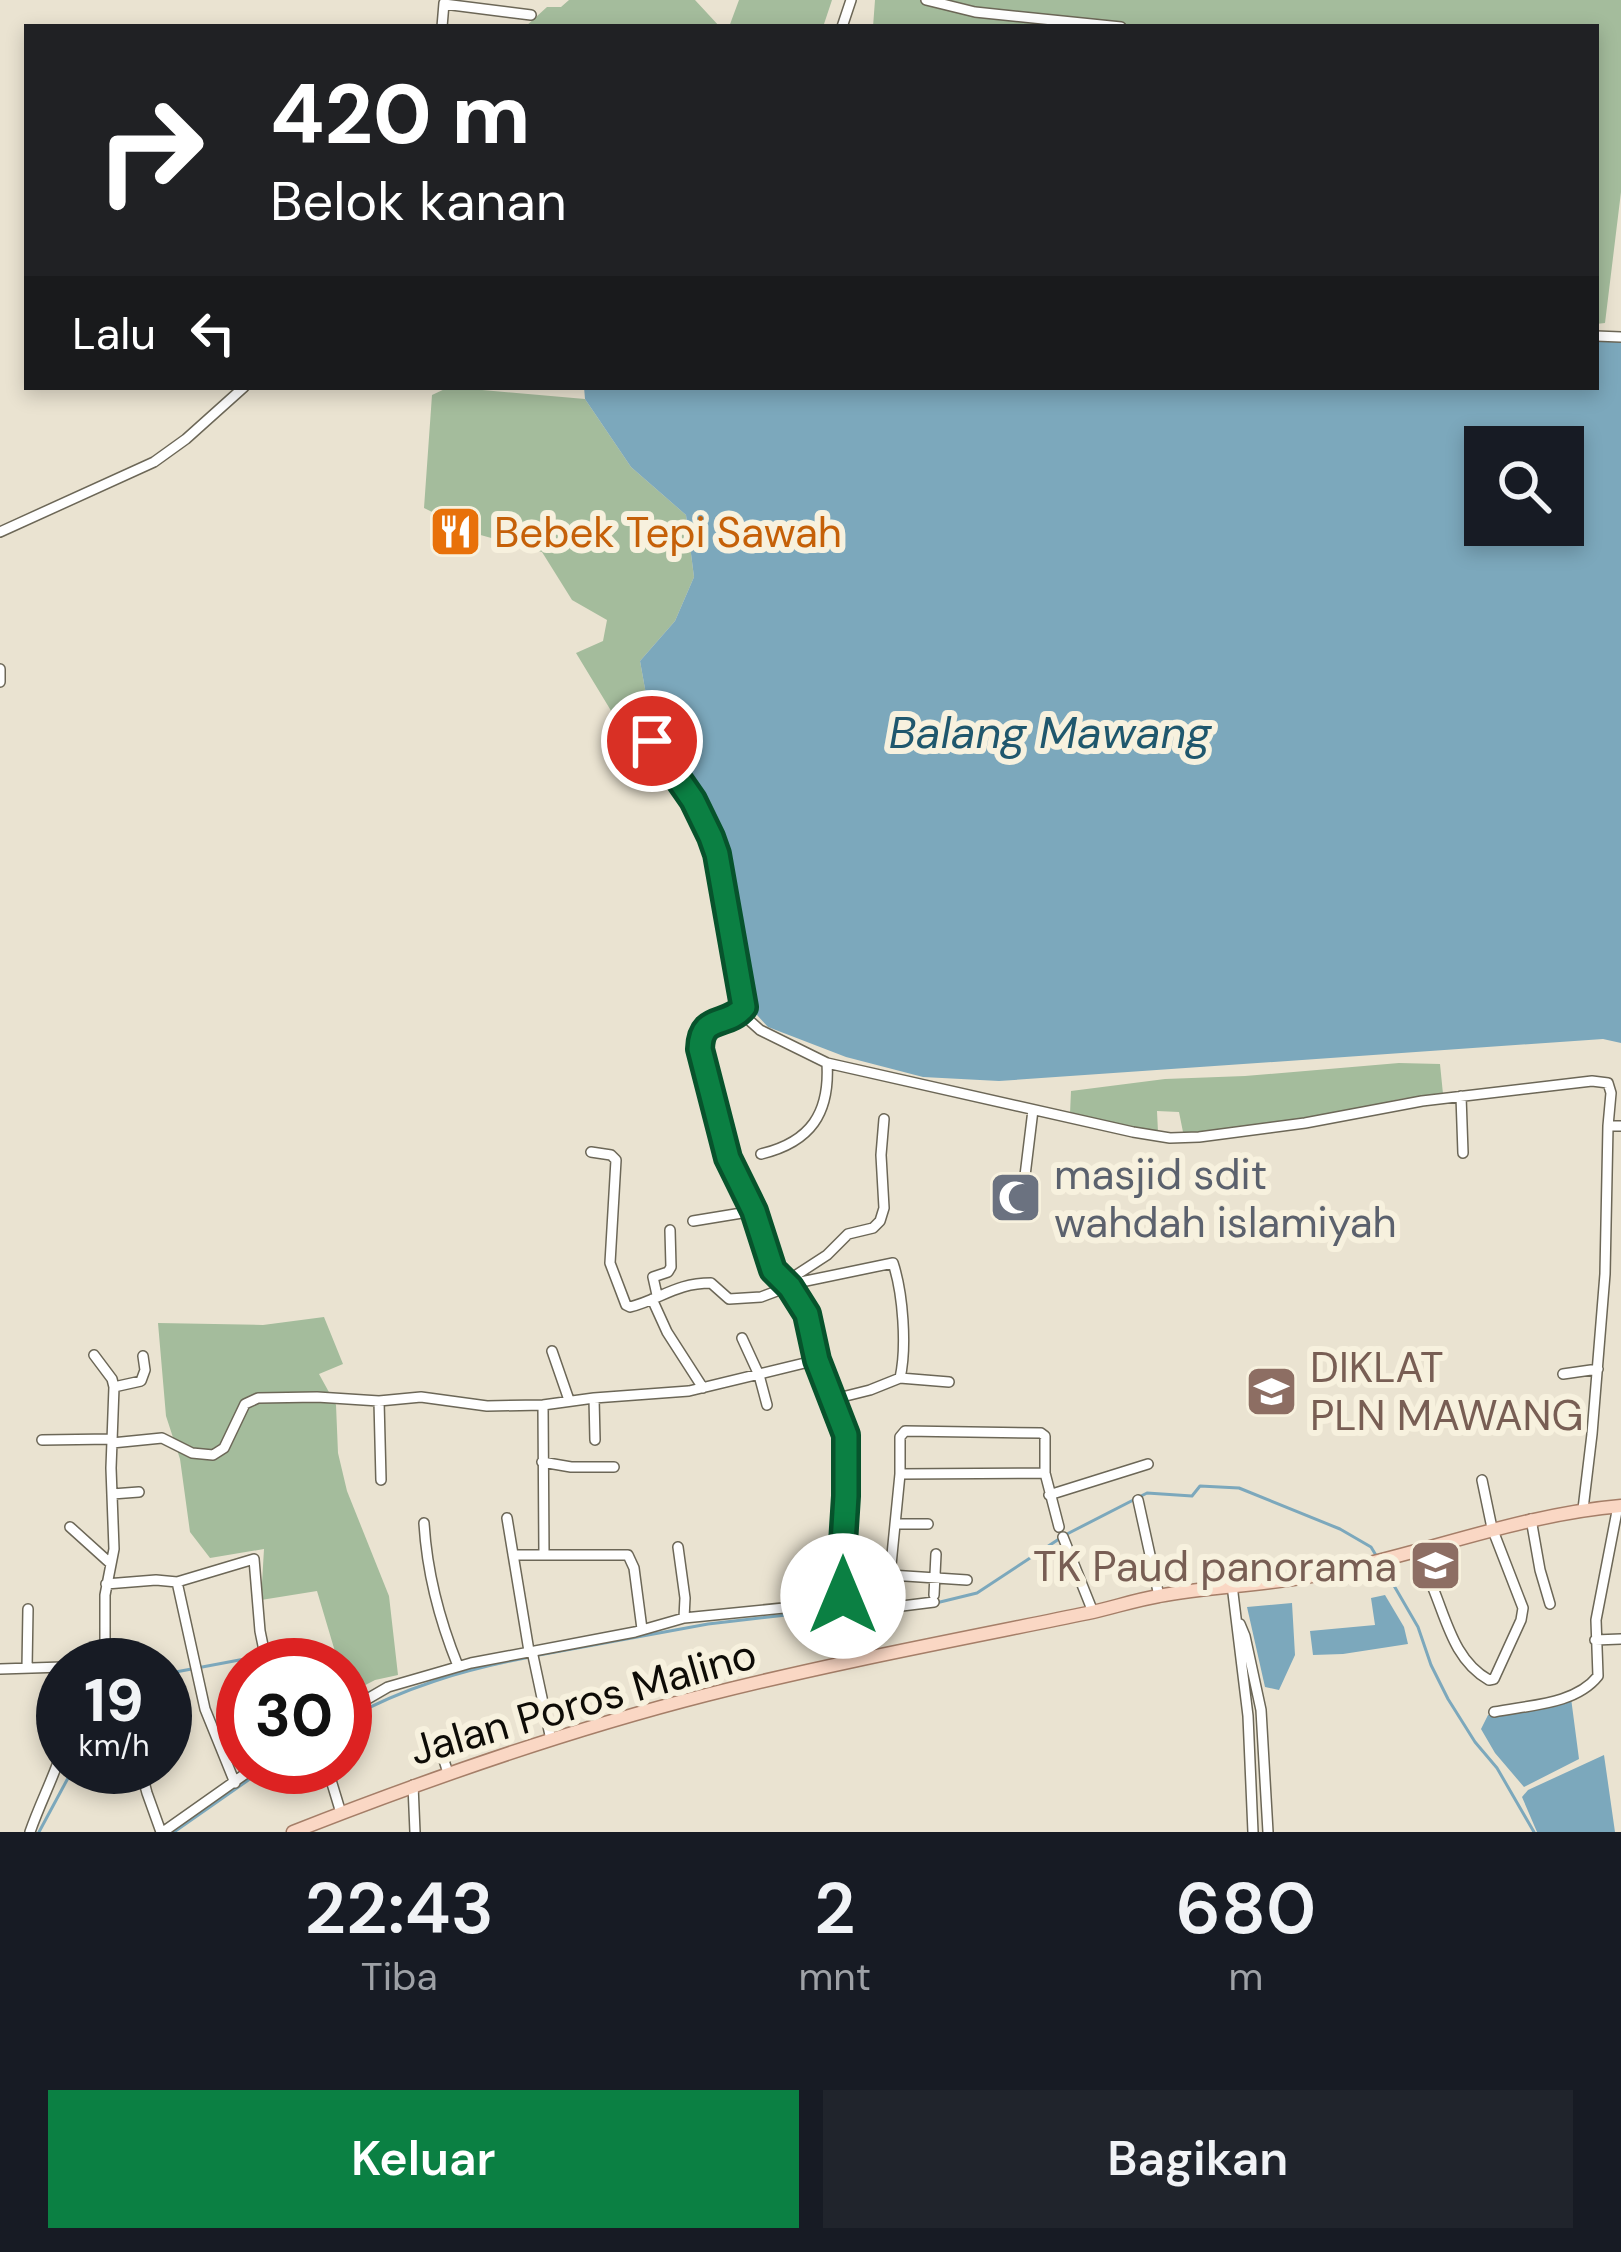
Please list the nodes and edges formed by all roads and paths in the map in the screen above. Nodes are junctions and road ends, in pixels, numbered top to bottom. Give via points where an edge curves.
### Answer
1 (926, 0) edge
2 (444, 2) edge
3 (531, 15) dead end
4 (1092, 24) edge
5 (241, 390) edge
6 (0, 532) edge
7 (0, 669) edge
8 (0, 682) edge
9 (632, 712) dead end
10 (741, 1012) junction
11 (827, 1063) junction
12 (1460, 1096) junction
13 (1033, 1110) junction
14 (884, 1119) dead end
15 (1617, 1126) edge
16 (591, 1152) dead end
17 (1463, 1153) dead end
18 (761, 1154) dead end
19 (1023, 1192) dead end
20 (754, 1211) junction
21 (693, 1221) dead end
22 (670, 1230) dead end
23 (1605, 1274) junction
24 (1621, 1276) edge
25 (787, 1285) junction
26 (655, 1297) junction
27 (831, 1330) dead end
28 (813, 1334) junction
29 (742, 1338) dead end
30 (552, 1352) dead end
31 (94, 1355) dead end
32 (143, 1356) dead end
33 (817, 1360) junction
34 (1598, 1370) junction
35 (1563, 1373) dead end
36 (759, 1375) junction
37 (900, 1378) junction
38 (949, 1382) dead end
39 (114, 1387) junction
40 (703, 1388) junction
41 (594, 1397) junction
42 (569, 1400) junction
43 (830, 1400) junction
44 (379, 1401) junction
45 (543, 1405) junction
46 (767, 1405) dead end
47 (42, 1440) dead end
48 (595, 1440) dead end
49 (112, 1441) junction
50 (542, 1462) junction
51 (1148, 1464) dead end
52 (614, 1467) dead end
53 (1045, 1473) junction
54 (900, 1474) junction
55 (380, 1480) dead end
56 (1482, 1480) dead end
57 (139, 1492) dead end
58 (112, 1494) junction
59 (1049, 1495) junction
60 (1138, 1499) dead end
61 (1620, 1506) edge
62 (1582, 1509) junction
63 (507, 1518) dead end
64 (1531, 1519) junction
65 (424, 1523) dead end
66 (897, 1524) junction
67 (928, 1524) dead end
68 (70, 1527) dead end
69 (1492, 1528) junction
70 (678, 1547) dead end
71 (936, 1554) dead end
72 (513, 1555) junction
73 (544, 1555) junction
74 (111, 1564) junction
75 (890, 1575) junction
76 (934, 1578) junction
77 (968, 1580) dead end
78 (177, 1582) junction
79 (106, 1584) junction
80 (1232, 1585) junction
81 (1433, 1588) dead end
82 (843, 1589) junction
83 (1159, 1596) junction
84 (1550, 1604) dead end
85 (28, 1609) dead end
86 (845, 1609) junction
87 (1093, 1612) junction
88 (684, 1618) junction
89 (1238, 1619) junction
90 (642, 1629) junction
91 (105, 1638) edge
92 (262, 1638) edge
93 (1621, 1639) edge
94 (1595, 1640) junction
95 (531, 1651) junction
96 (854, 1661) junction
97 (458, 1666) junction
98 (27, 1668) junction
99 (36, 1668) edge
100 (0, 1670) edge
101 (372, 1696) edge
102 (1494, 1712) dead end
103 (216, 1736) edge
104 (551, 1740) junction
105 (442, 1754) dead end
106 (448, 1773) junction
107 (413, 1785) junction
108 (43, 1794) edge
109 (150, 1794) edge
110 (219, 1794) edge
111 (335, 1794) edge
112 (341, 1813) junction
113 (30, 1832) edge
114 (165, 1832) edge
115 (292, 1832) edge
116 (416, 1832) edge
117 (1253, 1832) edge
118 (1268, 1832) edge

1 - 4 street
2 - 3 street
5 - 6 street via 154,462
7 - 8 street
9 - 10 street via 711,837
10 - 11 street
10 - 20 street via 705,1027 700,1049 719,1134
11 - 13 street
11 - 18 street via 817,1121
12 - 13 street via 1170,1138
12 - 15 street via 1602,1081 1611,1089
12 - 17 street
13 - 19 street
14 - 25 street via 880,1221 848,1234
15 - 23 street
16 - 26 street via 616,1160 613,1276 630,1307
20 - 21 street
20 - 25 street via 769,1262
22 - 26 street via 671,1267 653,1277
23 - 24 street
23 - 34 street
25 - 26 street via 729,1299 706,1282
25 - 28 street
25 - 37 street via 893,1263
26 - 40 street
27 - 28 street
28 - 33 street
29 - 36 street
30 - 42 street
31 - 39 street
32 - 39 street via 141,1381
33 - 36 street
33 - 43 street
34 - 35 street
34 - 62 street
36 - 40 street
36 - 46 street
37 - 38 street
37 - 43 street
39 - 49 street
40 - 41 street
41 - 42 street
41 - 48 street
42 - 45 street
43 - 82 street via 846,1435
44 - 45 street
44 - 49 street via 250,1400 213,1455 162,1438
44 - 55 street
45 - 50 street
47 - 49 street
49 - 58 street
50 - 52 street
50 - 73 street
51 - 59 street
53 - 54 street
53 - 54 street via 1041,1433 913,1430 900,1435
53 - 59 street
54 - 66 street
56 - 69 street
57 - 58 street
58 - 74 street
59 - 87 street
60 - 83 street
61 - 62 main road, Jalan Poros Malino
61 - 94 street
62 - 64 main road, Jalan Poros Malino
63 - 72 street
64 - 69 main road, Jalan Poros Malino
64 - 84 street
65 - 97 street via 440,1623
66 - 67 street
66 - 75 street
68 - 74 street
69 - 80 main road, Jalan Poros Malino via 1368,1565
69 - 81 street via 1523,1608 1492,1680 1461,1655
70 - 88 street
71 - 76 street
72 - 73 street
72 - 95 street
73 - 90 street via 632,1558
74 - 79 street
75 - 76 street
75 - 82 street
76 - 77 street
76 - 86 street via 934,1599
78 - 79 street
78 - 92 street via 254,1559
78 - 103 street
79 - 91 street
80 - 83 main road, Jalan Poros Malino
80 - 89 street
82 - 86 street
83 - 87 main road, Jalan Poros Malino
85 - 98 street
86 - 88 street
86 - 96 street
87 - 96 main road, Jalan Poros Malino
88 - 90 street
89 - 117 street
89 - 118 street via 1261,1710
90 - 95 street
93 - 94 street
94 - 102 street via 1598,1676 1587,1687
95 - 97 street
95 - 104 street
96 - 104 main road, Jalan Poros Malino
97 - 101 street
98 - 99 street
98 - 100 street
104 - 106 main road, Jalan Poros Malino
105 - 106 street
106 - 107 main road, Jalan Poros Malino
107 - 112 main road, Jalan Poros Malino
107 - 116 street
108 - 113 street
109 - 114 street
110 - 114 street
111 - 112 street
112 - 115 main road, Jalan Poros Malino

